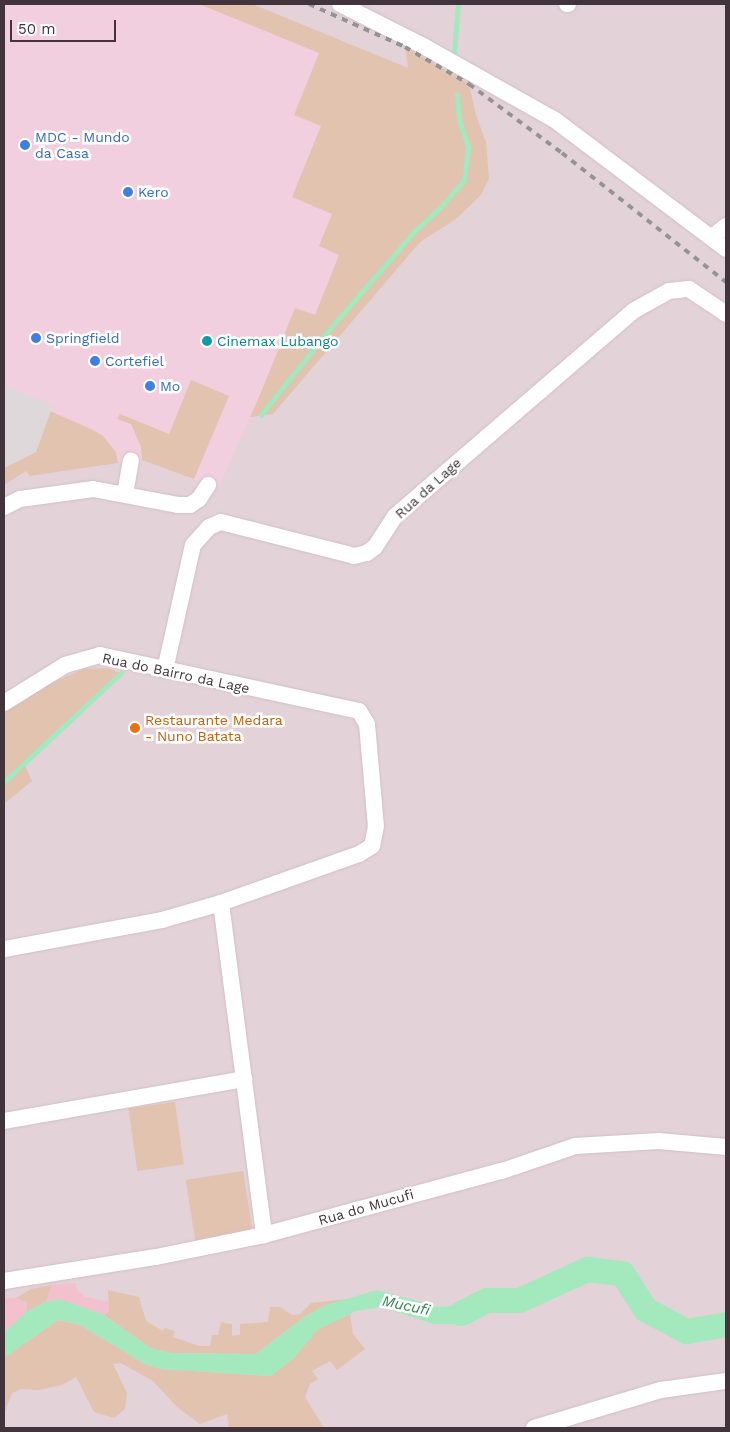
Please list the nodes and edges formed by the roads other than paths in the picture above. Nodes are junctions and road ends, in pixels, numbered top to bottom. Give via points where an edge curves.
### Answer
1 (340, 4) edge
2 (726, 226) edge
3 (712, 237) junction
4 (726, 249) edge
5 (726, 314) edge
6 (132, 460) dead end
7 (208, 485) dead end
8 (125, 494) junction
9 (4, 507) edge
10 (166, 670) junction
11 (4, 703) edge
12 (221, 903) junction
13 (4, 949) edge
14 (244, 1079) junction
15 (4, 1120) edge
16 (726, 1147) edge
17 (264, 1235) junction
18 (4, 1282) edge
19 (726, 1382) edge
20 (534, 1428) edge

1 - 3 street via 426,47 555,120
2 - 3 street
3 - 4 street
5 - 10 street, Rua da Lage via 688,289 669,291 633,311 395,516 375,548 367,553 354,556 221,522 209,527 193,545
6 - 8 street
7 - 8 street via 199,499 190,505
8 - 9 street via 85,490 20,498
10 - 11 street, Rua do Bairro da Lage via 100,655 65,665
10 - 12 street, Rua do Bairro da Lage via 359,711 367,724 376,826 372,846 359,854
12 - 13 street via 162,920
12 - 14 street
14 - 15 street
14 - 17 street
16 - 17 street, Rua do Mucufi via 659,1141 576,1146 502,1171
17 - 18 street, Rua do Mucufi
19 - 20 street via 661,1390

